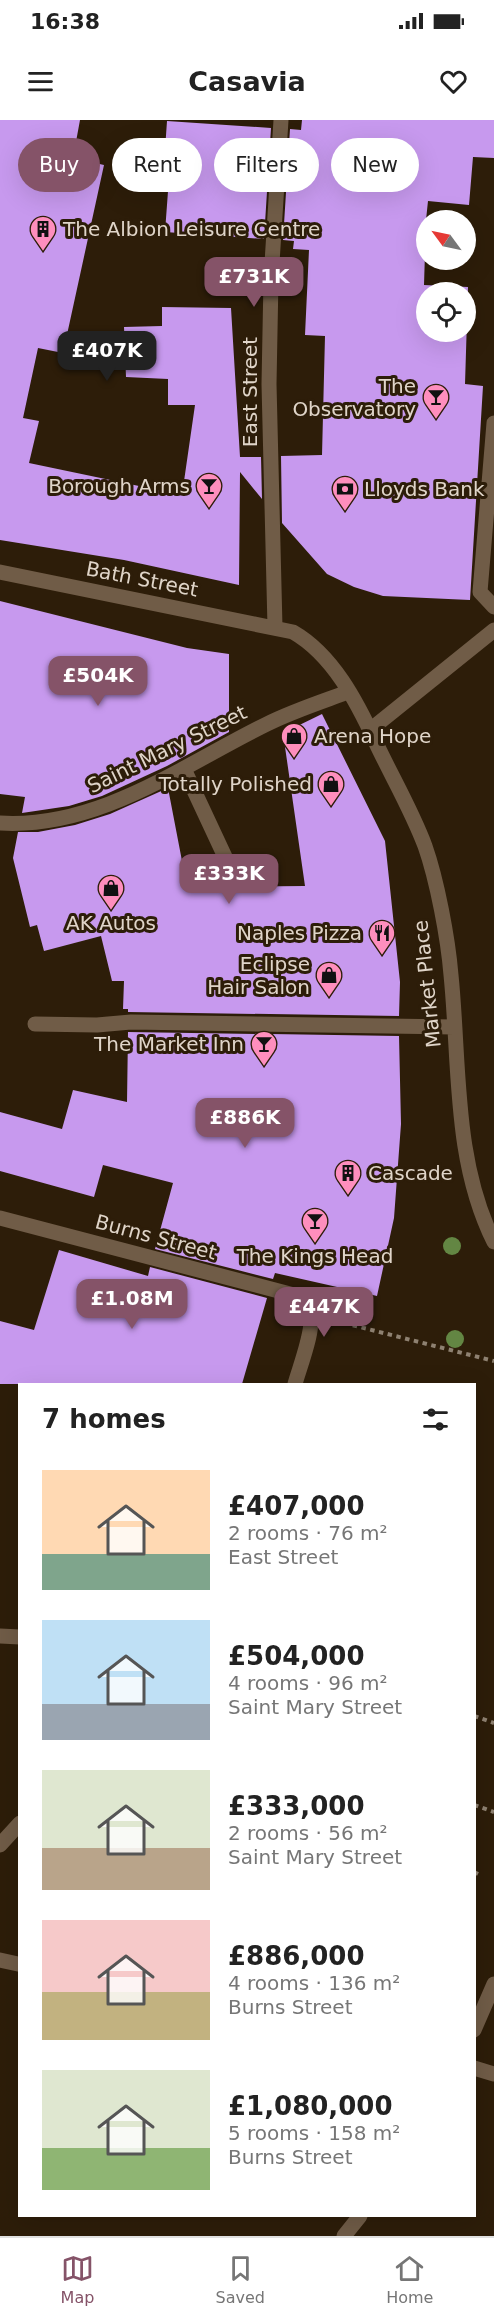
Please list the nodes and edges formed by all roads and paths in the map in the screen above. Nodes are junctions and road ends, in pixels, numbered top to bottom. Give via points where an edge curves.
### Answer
1 (281, 120) edge
2 (494, 423) edge
3 (0, 572) edge
4 (494, 607) edge
5 (275, 627) junction
6 (494, 630) edge
7 (348, 692) junction
8 (370, 730) junction
9 (183, 769) junction
10 (0, 823) edge
11 (226, 859) dead end
12 (35, 1023) dead end
13 (454, 1028) junction
14 (0, 1218) edge
15 (494, 1242) edge
16 (336, 1321) dead end
17 (494, 1361) edge
18 (295, 1383) edge
19 (0, 1636) edge
20 (18, 1637) edge
21 (476, 1717) edge
22 (494, 1723) edge
23 (476, 1806) edge
24 (494, 1812) edge
25 (18, 1825) edge
26 (0, 1845) edge
27 (0, 1960) edge
28 (18, 1964) dead end
29 (494, 1984) edge
30 (476, 2025) edge
31 (476, 2069) edge
32 (494, 2074) edge
33 (359, 2217) edge
34 (344, 2236) edge

1 - 5 street, East Street via 269,384
2 - 4 street via 480,592
3 - 5 street, Bath Street
5 - 7 street, Market Place via 293,632 321,653
6 - 8 street
7 - 8 street, Market Place
7 - 9 street, Saint Mary Street via 268,723
8 - 13 street, Market Place via 425,846 451,973
9 - 10 street, Saint Mary Street via 114,803 88,811 35,823
9 - 11 street
12 - 13 street
13 - 15 street, Market Place via 469,1171 482,1218
14 - 18 street, Burns Street via 280,1290 300,1300 311,1316
16 - 17 path
19 - 20 street
21 - 22 path
23 - 24 path
25 - 26 street
27 - 28 street
29 - 30 street
31 - 32 street
33 - 34 street

